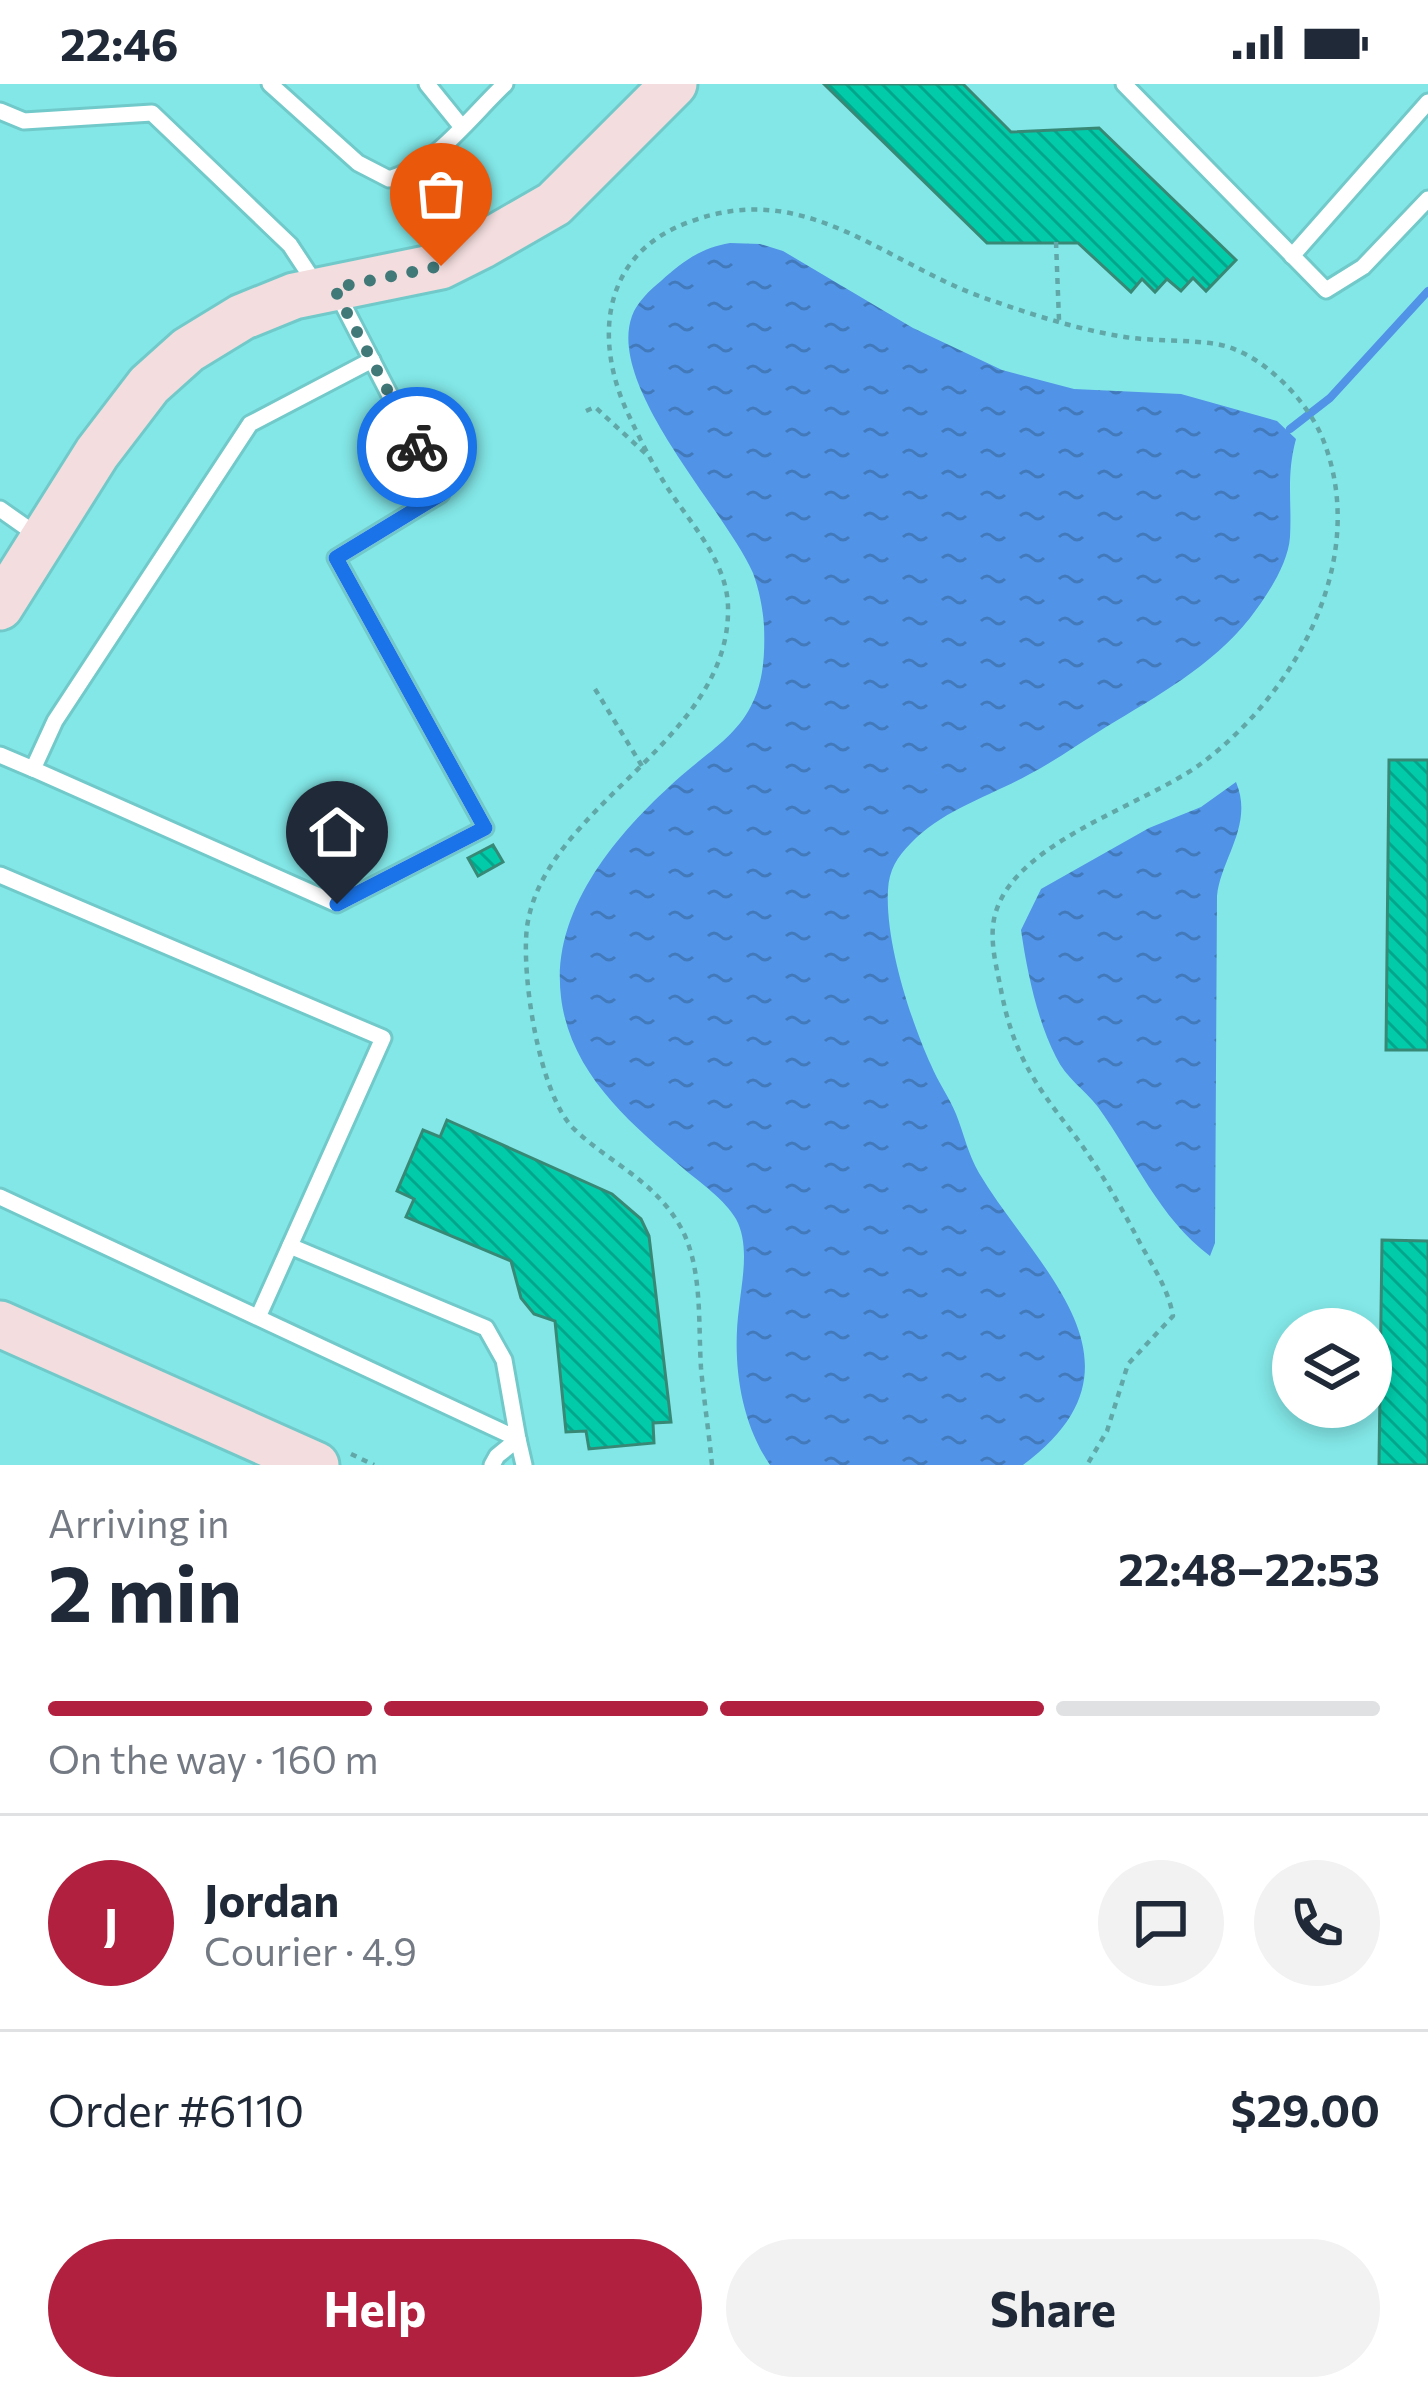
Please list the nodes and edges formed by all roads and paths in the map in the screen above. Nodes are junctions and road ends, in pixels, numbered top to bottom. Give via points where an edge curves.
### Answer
1 (270, 84) edge
2 (427, 84) edge
3 (505, 84) edge
4 (674, 84) edge
5 (1124, 84) edge
6 (1428, 101) edge
7 (0, 111) edge
8 (460, 126) junction
9 (1428, 199) edge
10 (1055, 242) dead end
11 (1292, 256) junction
12 (327, 290) junction
13 (1059, 320) junction
14 (372, 360) junction
15 (586, 411) dead end
16 (650, 457) junction
17 (0, 509) edge
18 (43, 539) junction
19 (0, 607) edge
20 (595, 688) dead end
21 (0, 755) edge
22 (642, 766) junction
23 (33, 769) junction
24 (0, 875) edge
25 (0, 1197) edge
26 (290, 1246) junction
27 (259, 1316) junction
28 (0, 1324) edge
29 (518, 1439) junction
30 (316, 1465) edge
31 (492, 1465) edge
32 (524, 1465) edge
33 (712, 1465) edge
34 (1087, 1465) edge

1 - 8 lane via 358,164 389,179 429,159
2 - 8 lane
3 - 8 lane
4 - 12 street via 554,204 441,266
5 - 11 lane
6 - 11 lane
7 - 12 lane via 24,121 152,113
9 - 11 lane via 1363,268 1326,290
10 - 13 path
12 - 14 lane
12 - 18 street via 242,317 188,350 110,436
13 - 16 path via 973,294 836,224 752,207 689,222 640,252 609,316 621,398
13 - 34 path via 1246,354 1292,392 1320,431 1336,500 1319,617 1291,667 1198,766 1046,850 1001,894 993,917 1006,1019 1024,1067 1124,1211 1173,1316 1128,1364
14 - 23 lane via 250,424 55,721
14 - 23 lane via 441,494 336,558 485,828 337,904
15 - 16 path via 595,406
16 - 22 path via 712,554 728,608 720,665
17 - 18 lane
18 - 19 street
20 - 22 path
21 - 23 lane
22 - 33 path via 539,884 525,956 552,1095 565,1120 659,1197 682,1229
24 - 26 lane via 383,1038
25 - 27 lane
26 - 27 lane
26 - 29 lane via 486,1328 504,1360
27 - 29 lane
28 - 30 street
29 - 31 lane
29 - 32 lane

